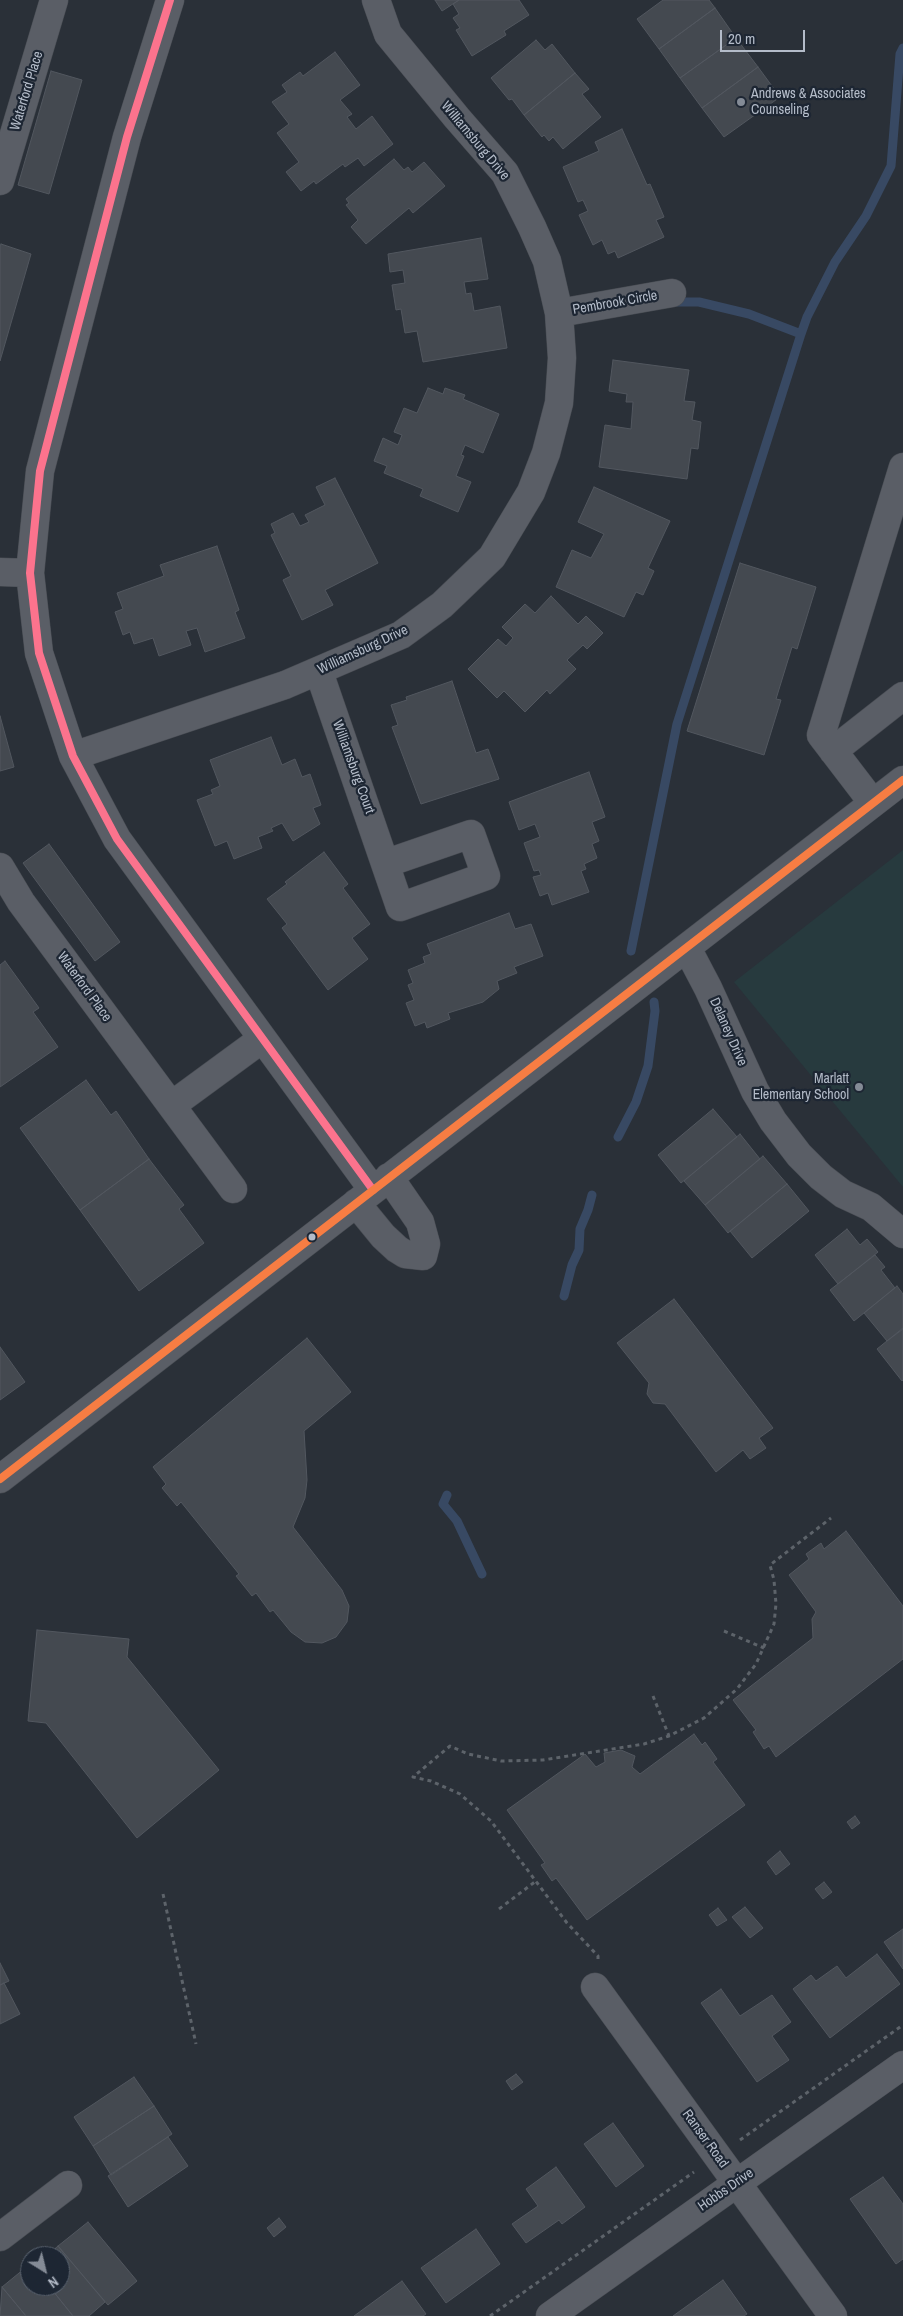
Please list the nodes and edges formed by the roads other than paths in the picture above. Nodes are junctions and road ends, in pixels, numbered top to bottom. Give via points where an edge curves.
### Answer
1 (54, 0) edge
2 (170, 0) edge
3 (376, 0) edge
4 (0, 181) edge
5 (672, 293) dead end
6 (559, 313) junction
7 (903, 467) edge
8 (0, 572) edge
9 (30, 572) junction
10 (319, 672) junction
11 (903, 696) edge
12 (834, 751) junction
13 (73, 756) junction
14 (903, 780) edge
15 (873, 803) junction
16 (387, 863) dead end
17 (0, 867) edge
18 (687, 948) junction
19 (262, 1039) junction
20 (172, 1105) junction
21 (233, 1189) dead end
22 (373, 1190) junction
23 (903, 1234) edge
24 (0, 1478) edge
25 (595, 1987) road end
26 (903, 2065) edge
27 (737, 2182) junction
28 (68, 2185) dead end
29 (0, 2237) edge
30 (550, 2316) edge
31 (833, 2316) edge

1 - 4 street, Waterford Place
2 - 9 street via 127,137 40,471
3 - 6 street, Williamsburg Drive via 388,34 505,173 546,261
5 - 6 street, Pembrook Circle
6 - 10 street, Williamsburg Drive via 562,358 559,403 546,453 531,492 492,557 442,605 401,635
7 - 12 street via 821,735
8 - 9 street
9 - 13 street via 39,653
10 - 13 street, Williamsburg Drive
10 - 16 street, Williamsburg Court
11 - 12 street
12 - 15 street
13 - 19 street via 117,839
14 - 15 street
15 - 18 street
17 - 20 street, Waterford Place via 21,902
18 - 22 street
18 - 23 street, Delaney Drive via 755,1091 773,1121 821,1177 843,1194 871,1207
19 - 20 street
19 - 22 street
20 - 21 street, Waterford Place
22 - 24 street
25 - 27 street, Ranser Road
26 - 27 street, Hobbs Drive
27 - 30 street, Hobbs Drive
27 - 31 street, Ranser Road
28 - 29 street

